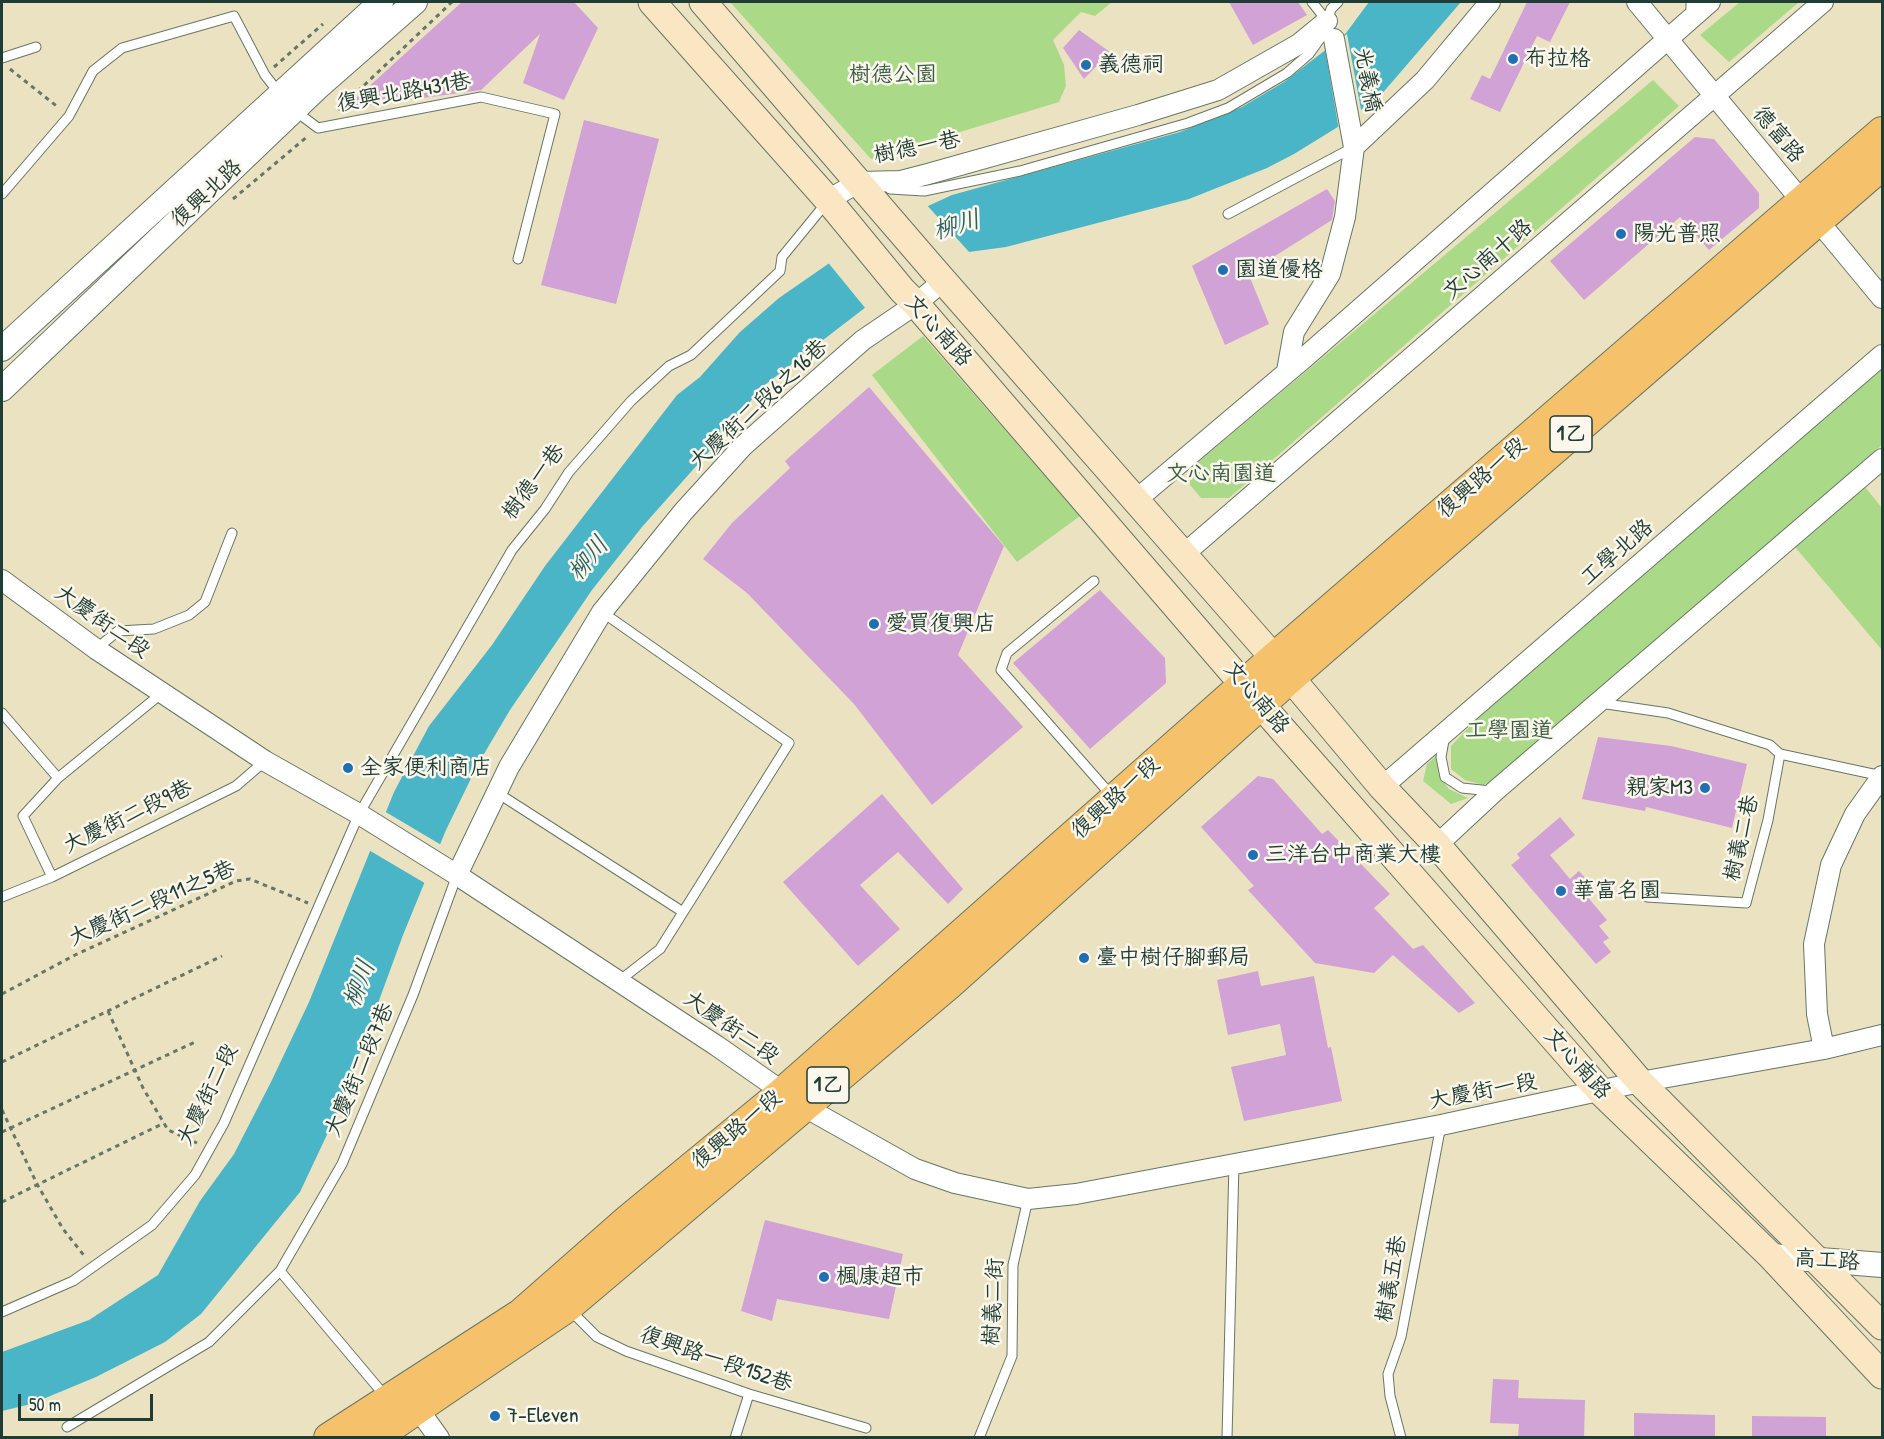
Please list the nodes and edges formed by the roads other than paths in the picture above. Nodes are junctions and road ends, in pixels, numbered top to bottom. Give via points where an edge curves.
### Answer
1 (381, 2) edge
2 (415, 2) edge
3 (652, 2) edge
4 (703, 2) edge
5 (1312, 2) edge
6 (1338, 2) edge
7 (1490, 2) edge
8 (1637, 2) edge
9 (1710, 2) edge
10 (1823, 2) edge
11 (1691, 9) edge
12 (1331, 30) junction
13 (1669, 38) junction
14 (36, 47) dead end
15 (2, 58) edge
16 (1714, 96) junction
17 (288, 102) junction
18 (1882, 132) edge
19 (1353, 138) junction
20 (1882, 165) edge
21 (859, 182) junction
22 (2, 194) edge
23 (828, 200) junction
24 (1810, 211) junction
25 (1228, 214) dead end
26 (518, 259) dead end
27 (939, 275) junction
28 (909, 297) junction
29 (1882, 298) edge
30 (2, 349) edge
31 (1882, 355) edge
32 (1287, 371) junction
33 (2, 389) edge
34 (1882, 459) edge
35 (1136, 500) junction
36 (232, 533) dead end
37 (1184, 554) junction
38 (2, 580) edge
39 (1094, 580) dead end
40 (602, 612) junction
41 (96, 649) junction
42 (1283, 667) junction
43 (162, 693) junction
44 (1253, 694) junction
45 (1600, 703) junction
46 (2, 713) edge
47 (1445, 733) junction
48 (1780, 754) junction
49 (265, 761) junction
50 (1882, 776) edge
51 (58, 778) junction
52 (1382, 787) junction
53 (1495, 791) junction
54 (496, 792) junction
55 (1115, 799) junction
56 (366, 819) junction
57 (1437, 845) junction
58 (453, 873) junction
59 (52, 877) junction
60 (2, 897) edge
61 (1647, 897) dead end
62 (683, 912) junction
63 (619, 981) junction
64 (1882, 1035) edge
65 (1824, 1049) junction
66 (1640, 1082) junction
67 (1601, 1092) junction
68 (793, 1099) junction
69 (1440, 1125) junction
70 (1234, 1163) junction
71 (1028, 1199) junction
72 (1771, 1256) junction
73 (1820, 1261) junction
74 (1882, 1265) edge
75 (280, 1271) junction
76 (567, 1307) junction
77 (2, 1312) edge
78 (1882, 1326) edge
79 (1882, 1375) edge
80 (749, 1394) junction
81 (388, 1400) junction
82 (418, 1409) junction
83 (68, 1427) dead end
84 (866, 1428) dead end
85 (329, 1437) edge
86 (374, 1437) edge
87 (439, 1437) edge
88 (735, 1437) edge
89 (979, 1437) edge
90 (1227, 1437) edge
91 (1401, 1437) edge

1 - 17 street, 復興北路
2 - 17 street, 復興北路
3 - 23 main road, 文心南路
4 - 21 main road, 文心南路
5 - 12 lane
6 - 12 lane, 樹德一巷 via 1331,9
7 - 19 street via 1425,80
8 - 13 street, 德富路
9 - 11 street
10 - 16 street, 文心南十路
11 - 13 street
12 - 19 street, 光義橋
12 - 21 street, 樹德一巷 via 1218,90 901,181
13 - 16 street, 德富路
13 - 32 street
14 - 15 lane
16 - 24 street, 德富路
16 - 37 street, 文心南十路
17 - 22 lane, 復興北路431巷 via 265,75 234,16 122,48 93,71 69,116
17 - 26 lane, 復興北路431巷 via 318,128 481,97 555,114
17 - 30 street, 復興北路
17 - 33 street, 復興北路
18 - 24 main road, 復興路一段 / 1乙
19 - 25 lane
19 - 32 street, 光義橋 via 1345,217 1330,274 1294,332
20 - 24 main road, 復興路一段 / 1乙
21 - 23 street
21 - 27 main road, 文心南路
23 - 28 main road, 文心南路
23 - 56 lane, 樹德一巷 via 782,257 780,271 691,356 663,372 631,401 569,472 512,550
24 - 29 street, 德富路
24 - 42 main road, 復興路一段 / 1乙
27 - 28 street, 大慶街二段6之16巷
27 - 35 main road, 文心南路
28 - 40 street, 大慶街二段6之16巷 via 743,446 683,512
28 - 44 main road, 文心南路
31 - 47 street, 工學北路
32 - 35 street
34 - 45 street
35 - 37 main road, 文心南路
36 - 41 lane via 205,602 189,615 154,629 118,631
37 - 42 main road, 文心南路
38 - 41 street, 大慶街二段
39 - 55 lane via 1007,653 1001,670
40 - 54 street, 大慶街二段6之16巷
40 - 62 lane via 789,744
41 - 43 street, 大慶街二段
42 - 44 main road, 復興路一段 / 1乙
42 - 52 main road, 文心南路
43 - 49 street, 大慶街二段
43 - 51 lane
44 - 55 main road, 復興路一段 / 1乙
44 - 67 main road, 文心南路
44 - 68 main road, 復興路一段 / 1乙 via 949,984
45 - 48 lane via 1668,714 1770,745
45 - 53 street
46 - 51 lane
47 - 52 street, 工學北路
47 - 53 lane via 1441,757 1445,777 1462,788
48 - 50 lane
48 - 61 lane, 樹義二巷 via 1746,903
49 - 56 street, 大慶街二段
49 - 59 lane, 大慶街二段9巷 via 236,786
50 - 65 street via 1855,814 1830,865 1814,944 1817,1014
51 - 59 lane via 23,816
52 - 57 main road, 文心南路
53 - 57 street
54 - 58 street, 大慶街二段6之16巷
54 - 62 lane
55 - 68 main road, 復興路一段 / 1乙
56 - 58 street, 大慶街二段
56 - 77 lane, 大慶街二段 via 319,908 224,1123 195,1175 152,1226 73,1281
57 - 66 main road, 文心南路
58 - 63 street, 大慶街二段
58 - 75 lane, 大慶街二段7巷 via 413,995 342,1164
59 - 60 lane, 大慶街二段9巷
62 - 63 lane via 660,949
63 - 68 street, 大慶街二段
64 - 65 street, 大慶街一段
65 - 66 street, 大慶街一段
66 - 67 street, 大慶街一段
66 - 73 main road, 文心南路
67 - 69 street, 大慶街一段
67 - 72 main road, 文心南路
68 - 71 street, 大慶街一段 via 915,1169 955,1183
68 - 76 main road, 復興路一段 / 1乙
68 - 81 main road, 復興路一段 / 1乙 via 628,1219 520,1314
69 - 70 street, 大慶街一段
69 - 91 lane, 樹義五巷 via 1401,1337 1388,1374
70 - 71 street, 大慶街一段 via 1076,1194
70 - 90 lane
71 - 89 lane, 樹義二街 via 1013,1265 1012,1356
72 - 73 street, 高工路
72 - 79 main road, 文心南路
73 - 74 street, 高工路
73 - 78 main road, 文心南路
75 - 81 lane
75 - 83 lane, 大慶街二段7巷 via 209,1342
76 - 80 lane, 復興路一段152巷 via 597,1337 626,1351
76 - 82 main road, 復興路一段 / 1乙
80 - 84 lane, 復興路一段152巷
80 - 88 lane
81 - 82 street
81 - 85 main road, 復興路一段 / 1乙
82 - 86 main road, 復興路一段 / 1乙
82 - 87 street

